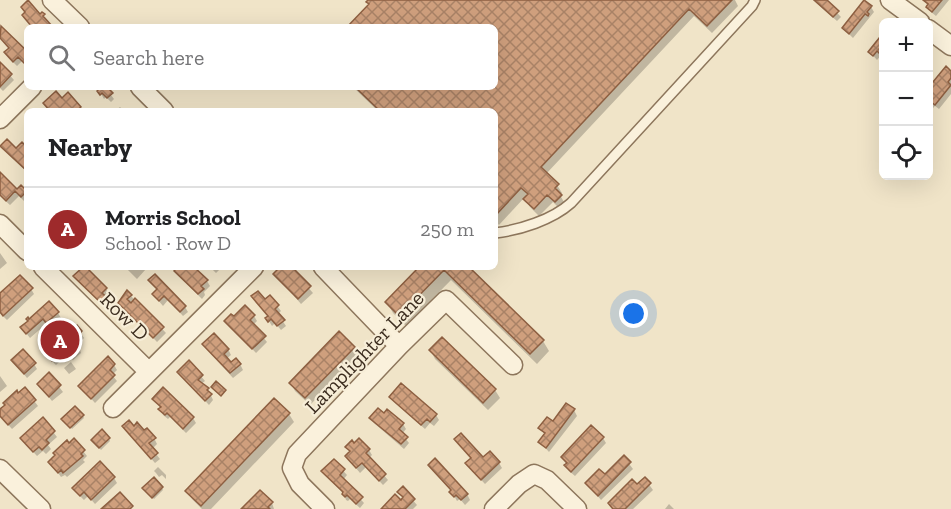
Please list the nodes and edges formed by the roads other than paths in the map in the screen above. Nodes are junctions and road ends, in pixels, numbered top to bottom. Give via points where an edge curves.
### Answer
1 (52, 0) edge
2 (755, 0) edge
3 (890, 0) edge
4 (915, 18) edge
5 (77, 24) edge
6 (933, 33) edge
7 (951, 46) edge
8 (29, 90) edge
9 (143, 90) edge
10 (161, 108) edge
11 (0, 119) edge
12 (0, 224) edge
13 (498, 233) edge
14 (24, 248) edge
15 (50, 270) edge
16 (251, 270) edge
17 (326, 270) edge
18 (399, 346) junction
19 (513, 365) dead end
20 (149, 372) junction
21 (113, 408) dead end
22 (0, 469) edge
23 (41, 509) edge
24 (325, 509) edge
25 (494, 509) edge
26 (577, 509) edge

1 - 5 street
2 - 13 lane via 559,214
3 - 4 street
6 - 7 street
8 - 11 street
9 - 10 street
12 - 14 street
15 - 20 street, Row D
16 - 20 street
17 - 18 street
18 - 19 street, Lamplighter Lane via 446,300
18 - 24 street, Lamplighter Lane via 297,454 292,468 300,484
20 - 21 street
22 - 23 street
25 - 26 street via 534,474 547,480

